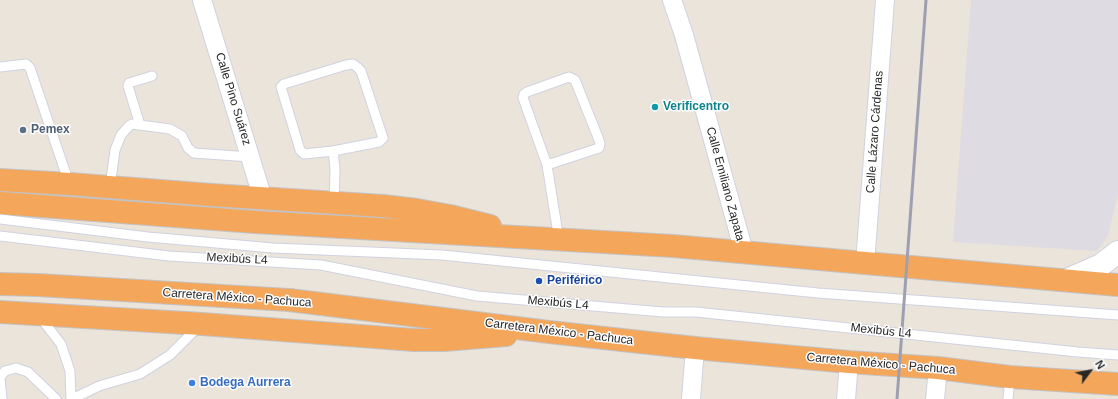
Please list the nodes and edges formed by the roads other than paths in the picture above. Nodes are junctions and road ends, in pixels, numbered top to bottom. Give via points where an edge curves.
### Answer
1 (202, 0) edge
2 (672, 0) edge
3 (885, 0) edge
4 (0, 67) edge
5 (152, 76) dead end
6 (140, 125) junction
7 (333, 151) junction
8 (250, 157) junction
9 (547, 165) junction
10 (0, 180) edge
11 (70, 184) junction
12 (110, 188) junction
13 (263, 199) junction
14 (0, 203) edge
15 (334, 203) junction
16 (0, 219) edge
17 (0, 236) edge
18 (537, 239) junction
19 (559, 240) junction
20 (744, 252) junction
21 (1118, 252) edge
22 (866, 264) junction
23 (1067, 280) junction
24 (0, 284) edge
25 (1118, 284) edge
26 (0, 312) edge
27 (38, 314) junction
28 (1118, 315) edge
29 (202, 324) junction
30 (530, 329) junction
31 (695, 348) junction
32 (1118, 355) edge
33 (849, 362) junction
34 (938, 368) junction
35 (1010, 377) junction
36 (0, 378) edge
37 (1118, 384) edge
38 (2, 399) edge
39 (56, 399) edge
40 (72, 399) edge
41 (691, 399) edge
42 (846, 399) edge
43 (935, 399) edge
44 (1008, 399) edge

1 - 8 street, Calle Pino Suárez
2 - 20 street, Calle Emiliano Zapata
3 - 22 street, Calle Lázaro Cárdenas
4 - 11 lane via 26,64 30,68
5 - 6 lane via 129,83 128,86
6 - 8 lane via 170,129 182,136 188,148 194,153
6 - 12 lane via 132,124 121,135 115,150
7 - 7 lane via 301,153 281,87 353,64 361,71 383,138 379,142
7 - 15 lane
8 - 13 street, Calle Pino Suárez
9 - 9 lane via 523,98 527,92 569,77 575,80 600,144 599,148
9 - 19 lane
10 - 11 highway
11 - 12 highway
12 - 13 highway
13 - 15 highway
14 - 18 highway
15 - 18 highway via 417,210 480,223
16 - 28 lane, Mexibús L4 via 148,237 273,248 442,255 818,293
17 - 32 lane, Mexibús L4 via 169,256 321,264 477,296 663,312 696,312
18 - 19 highway
19 - 20 highway
20 - 22 highway
21 - 23 main road via 1101,265
22 - 23 highway
23 - 25 highway
24 - 30 highway, Carretera México - Pachuca via 289,300
26 - 27 highway
27 - 29 highway
27 - 40 lane via 60,344 70,371
29 - 30 highway via 414,340 503,336
29 - 40 lane via 170,355 140,374 98,386
30 - 31 highway, Carretera México - Pachuca
31 - 33 highway, Carretera México - Pachuca
31 - 41 street
33 - 34 highway, Carretera México - Pachuca
33 - 42 street
34 - 35 highway, Carretera México - Pachuca
34 - 43 street
35 - 37 highway, Carretera México - Pachuca
35 - 44 lane
36 - 38 lane
36 - 39 lane via 5,371 16,368 28,372

